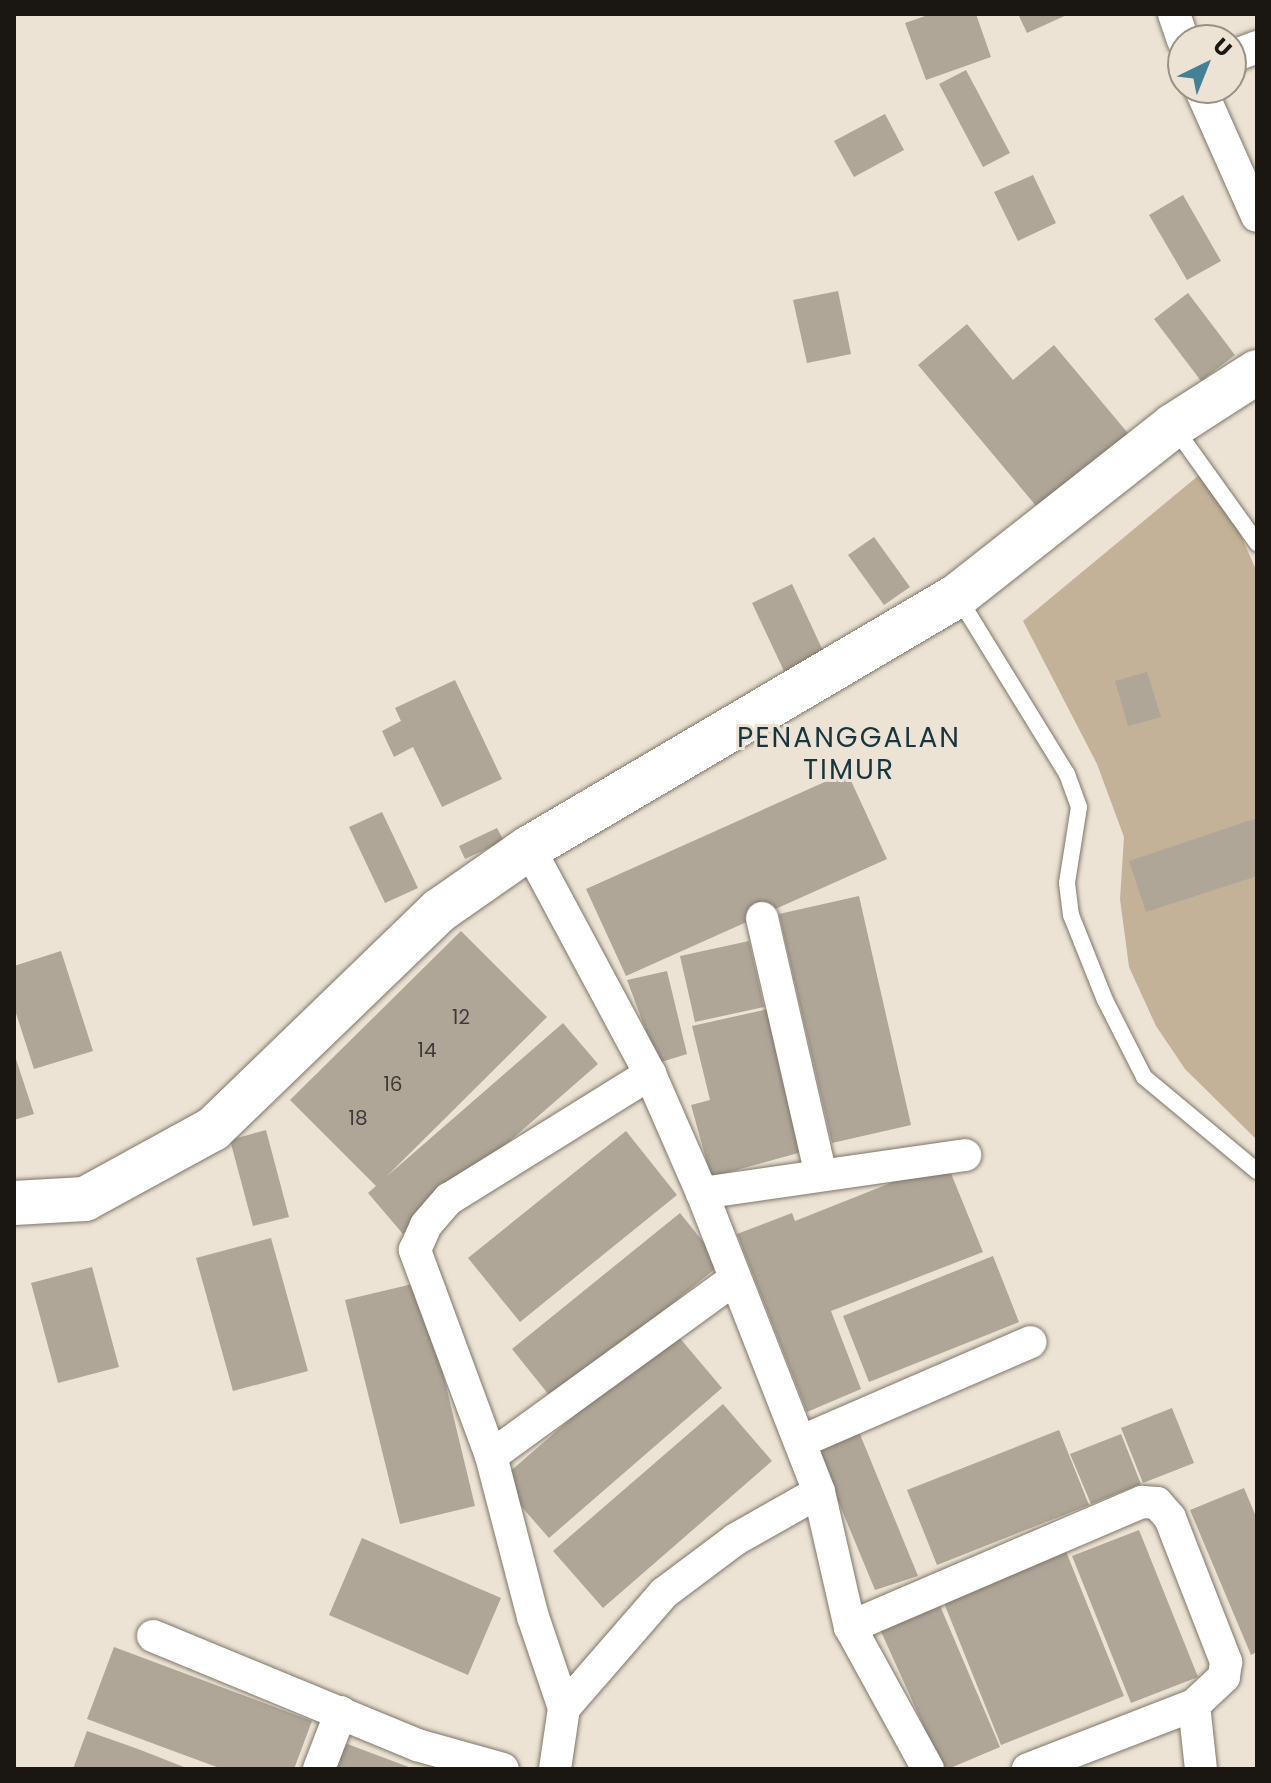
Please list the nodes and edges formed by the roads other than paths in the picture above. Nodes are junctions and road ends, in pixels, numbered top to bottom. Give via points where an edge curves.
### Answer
1 (1207, 104) edge
2 (1257, 216) edge
3 (1257, 372) edge
4 (1173, 426) junction
5 (1257, 543) edge
6 (957, 596) junction
7 (529, 848) junction
8 (762, 918) dead end
9 (650, 1074) junction
10 (965, 1155) dead end
11 (1257, 1171) edge
12 (820, 1172) junction
13 (702, 1193) junction
14 (14, 1203) edge
15 (733, 1280) junction
16 (1031, 1342) dead end
17 (802, 1441) junction
18 (491, 1456) junction
19 (819, 1492) junction
20 (850, 1627) junction
21 (153, 1636) dead end
22 (1194, 1705) junction
23 (564, 1708) junction
24 (341, 1712) junction
25 (319, 1769) edge
26 (503, 1769) edge
27 (555, 1769) edge
28 (928, 1769) edge
29 (1028, 1769) edge
30 (1201, 1769) edge

1 - 2 street
3 - 4 street
4 - 5 lane
4 - 6 street
6 - 7 street
6 - 11 lane via 1067,774 1079,807 1067,883 1071,915 1144,1077
7 - 9 street
7 - 14 street via 440,910 213,1129 85,1199
8 - 12 street
9 - 13 street
9 - 18 street via 449,1199 426,1225 415,1250
10 - 12 street
12 - 13 street
13 - 15 street
15 - 17 street
15 - 18 street
16 - 17 street
17 - 19 street
18 - 23 street via 533,1617
19 - 20 street
19 - 23 street via 736,1539 664,1593
20 - 22 street via 1142,1502 1157,1503 1170,1518 1226,1662 1224,1677
20 - 28 street
21 - 24 street
22 - 29 street
22 - 30 street
23 - 27 street
24 - 25 street
24 - 26 street via 417,1745

